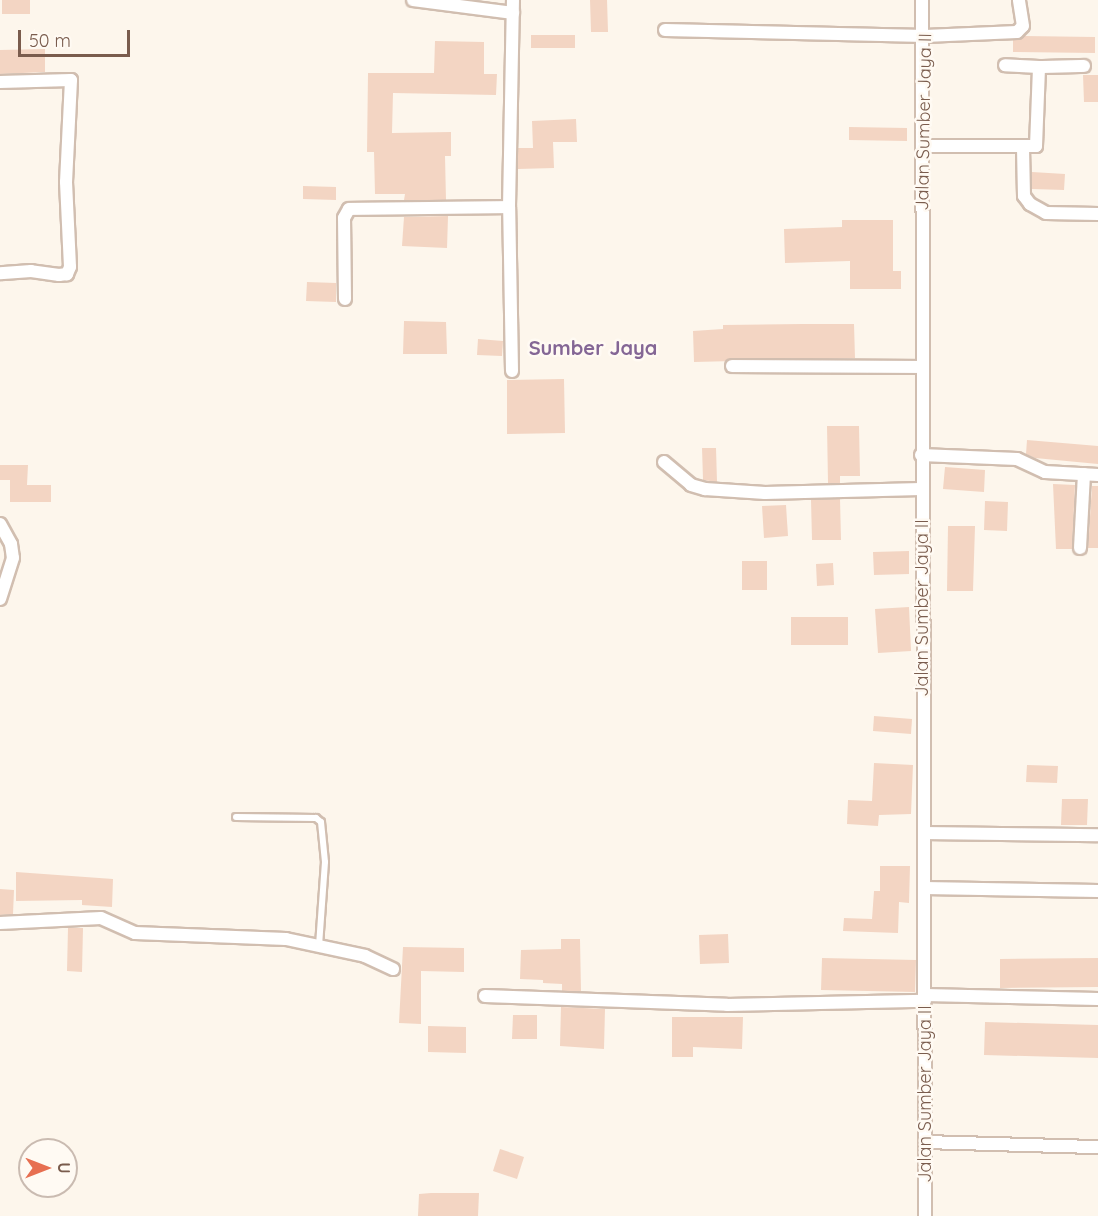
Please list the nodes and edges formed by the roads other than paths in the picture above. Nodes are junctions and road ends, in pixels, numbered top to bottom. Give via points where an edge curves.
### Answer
1 (413, 0) edge
2 (513, 0) edge
3 (922, 0) edge
4 (1019, 0) edge
5 (513, 13) junction
6 (665, 30) dead end
7 (925, 36) junction
8 (1005, 65) dead end
9 (1084, 66) dead end
10 (1039, 67) junction
11 (0, 82) edge
12 (923, 146) junction
13 (1023, 148) junction
14 (509, 207) junction
15 (1098, 214) edge
16 (0, 273) edge
17 (345, 299) dead end
18 (732, 366) dead end
19 (921, 368) junction
20 (512, 371) dead end
21 (921, 455) junction
22 (664, 462) dead end
23 (1084, 474) junction
24 (1098, 475) edge
25 (921, 489) junction
26 (0, 524) edge
27 (1080, 548) dead end
28 (0, 598) edge
29 (236, 817) dead end
30 (924, 833) junction
31 (1098, 835) edge
32 (924, 888) junction
33 (1098, 891) edge
34 (0, 923) edge
35 (319, 946) junction
36 (393, 969) dead end
37 (485, 996) dead end
38 (925, 998) junction
39 (1098, 999) edge
40 (925, 1142) junction
41 (1098, 1148) edge
42 (925, 1216) edge

1 - 5 street
2 - 5 street
3 - 7 street, Jalan Sumber Jaya II
4 - 7 street via 1023,26 1017,32
5 - 14 street
6 - 7 street
7 - 12 street, Jalan Sumber Jaya II
8 - 10 street
9 - 10 street
10 - 13 street via 1038,142 1033,148
11 - 16 street via 71,80 66,182 70,267 67,274 59,275 31,271
12 - 13 street
12 - 19 street, Jalan Sumber Jaya II
13 - 15 street via 1024,196 1030,204 1046,213
14 - 17 street via 349,209 344,218
14 - 20 street
18 - 19 street
19 - 21 street, Jalan Sumber Jaya II
21 - 23 street via 1017,459 1045,472
21 - 25 street, Jalan Sumber Jaya II
22 - 25 street via 691,485 705,489 765,493
23 - 24 street
23 - 27 street
25 - 30 street, Jalan Sumber Jaya II
26 - 28 street via 11,544 13,558
29 - 35 lane via 316,818 321,822 325,862
30 - 31 street
30 - 32 street, Jalan Sumber Jaya II
32 - 33 street
32 - 38 street, Jalan Sumber Jaya II
34 - 35 street via 101,918 135,933 242,935
35 - 36 street via 365,956
37 - 38 street via 727,1005
38 - 39 street
38 - 40 street, Jalan Sumber Jaya II
40 - 41 street
40 - 42 street, Jalan Sumber Jaya II

